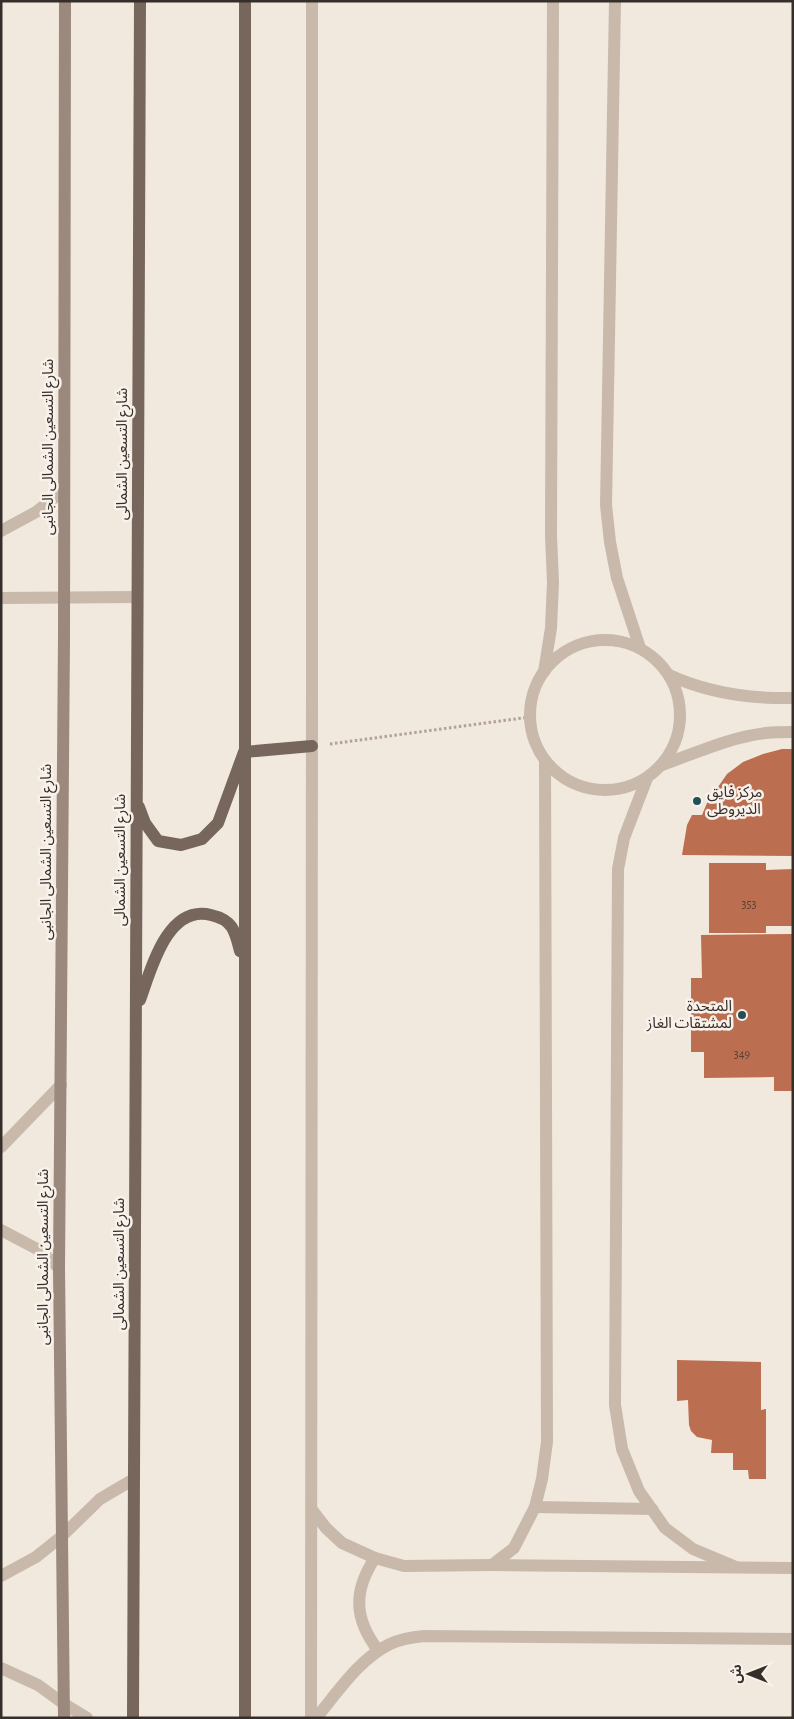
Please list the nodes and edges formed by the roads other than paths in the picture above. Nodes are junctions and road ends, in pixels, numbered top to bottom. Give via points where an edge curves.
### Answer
1 (65, 1) edge
2 (140, 1) edge
3 (245, 1) edge
4 (312, 1) edge
5 (553, 1) edge
6 (615, 1) edge
7 (64, 490) junction
8 (1, 531) edge
9 (64, 597) junction
10 (137, 597) junction
11 (1, 598) edge
12 (640, 648) junction
13 (544, 672) junction
14 (669, 675) junction
15 (793, 698) edge
16 (793, 732) edge
17 (312, 746) junction
18 (244, 752) junction
19 (545, 762) junction
20 (662, 765) junction
21 (647, 778) junction
22 (136, 800) junction
23 (245, 970) junction
24 (137, 1009) junction
25 (61, 1085) junction
26 (1, 1147) edge
27 (1, 1230) edge
28 (59, 1268) junction
29 (134, 1479) junction
30 (535, 1507) junction
31 (312, 1510) junction
32 (652, 1510) junction
33 (61, 1537) junction
34 (375, 1558) junction
35 (492, 1565) junction
36 (736, 1567) junction
37 (793, 1568) edge
38 (1, 1576) edge
39 (793, 1639) edge
40 (378, 1650) junction
41 (1, 1668) edge
42 (64, 1704) junction
43 (64, 1718) edge
44 (87, 1718) edge
45 (133, 1718) edge
46 (245, 1718) edge
47 (311, 1718) edge
48 (316, 1718) edge

1 - 7 main road, شارع التسعين الشمالى الجانبى
2 - 10 main road, شارع التسعين الشمالى
3 - 18 main road
4 - 17 street
5 - 13 street via 553,582 552,628
6 - 12 street via 606,505 617,578
7 - 8 street via 36,512
7 - 9 main road, شارع التسعين الشمالى الجانبى
9 - 10 street
9 - 11 street
9 - 25 main road, شارع التسعين الشمالى الجانبى
10 - 22 main road, شارع التسعين الشمالى
12 - 13 street via 620,641 598,640 577,645 559,656
12 - 14 street
13 - 19 street via 533,693 530,717 534,741
14 - 15 street via 716,692 768,699
14 - 20 street via 678,697 681,721 675,744
16 - 20 street via 739,738
17 - 18 main road
17 - 31 street
18 - 22 main road via 218,823 202,839 181,845 158,841 145,823
18 - 23 main road
19 - 21 street via 567,781 593,790 621,790
19 - 30 street via 547,1442
20 - 21 street
21 - 32 street via 624,838 618,868 615,1405 622,1449 639,1491
22 - 24 main road, شارع التسعين الشمالى
23 - 24 main road via 235,931 223,918 206,914 190,916 175,925 165,938
23 - 46 main road
24 - 29 main road, شارع التسعين الشمالى
25 - 26 street
25 - 28 main road, شارع التسعين الشمالى الجانبى
27 - 28 street via 39,1250
28 - 33 main road, شارع التسعين الشمالى الجانبى
29 - 33 street via 100,1499
29 - 45 main road, شارع التسعين الشمالى
30 - 32 street
30 - 35 street via 514,1548
31 - 34 street via 342,1542
31 - 47 street
32 - 36 street via 665,1528 693,1549
33 - 38 street via 36,1557
33 - 42 main road, شارع التسعين الشمالى الجانبى
34 - 35 street via 404,1566
34 - 40 street via 364,1577 359,1612 369,1639
35 - 36 street
36 - 37 street
39 - 40 street via 424,1636 408,1638
40 - 48 street via 365,1660
41 - 42 street via 38,1685
42 - 43 main road, شارع التسعين الشمالى الجانبى
42 - 44 street

